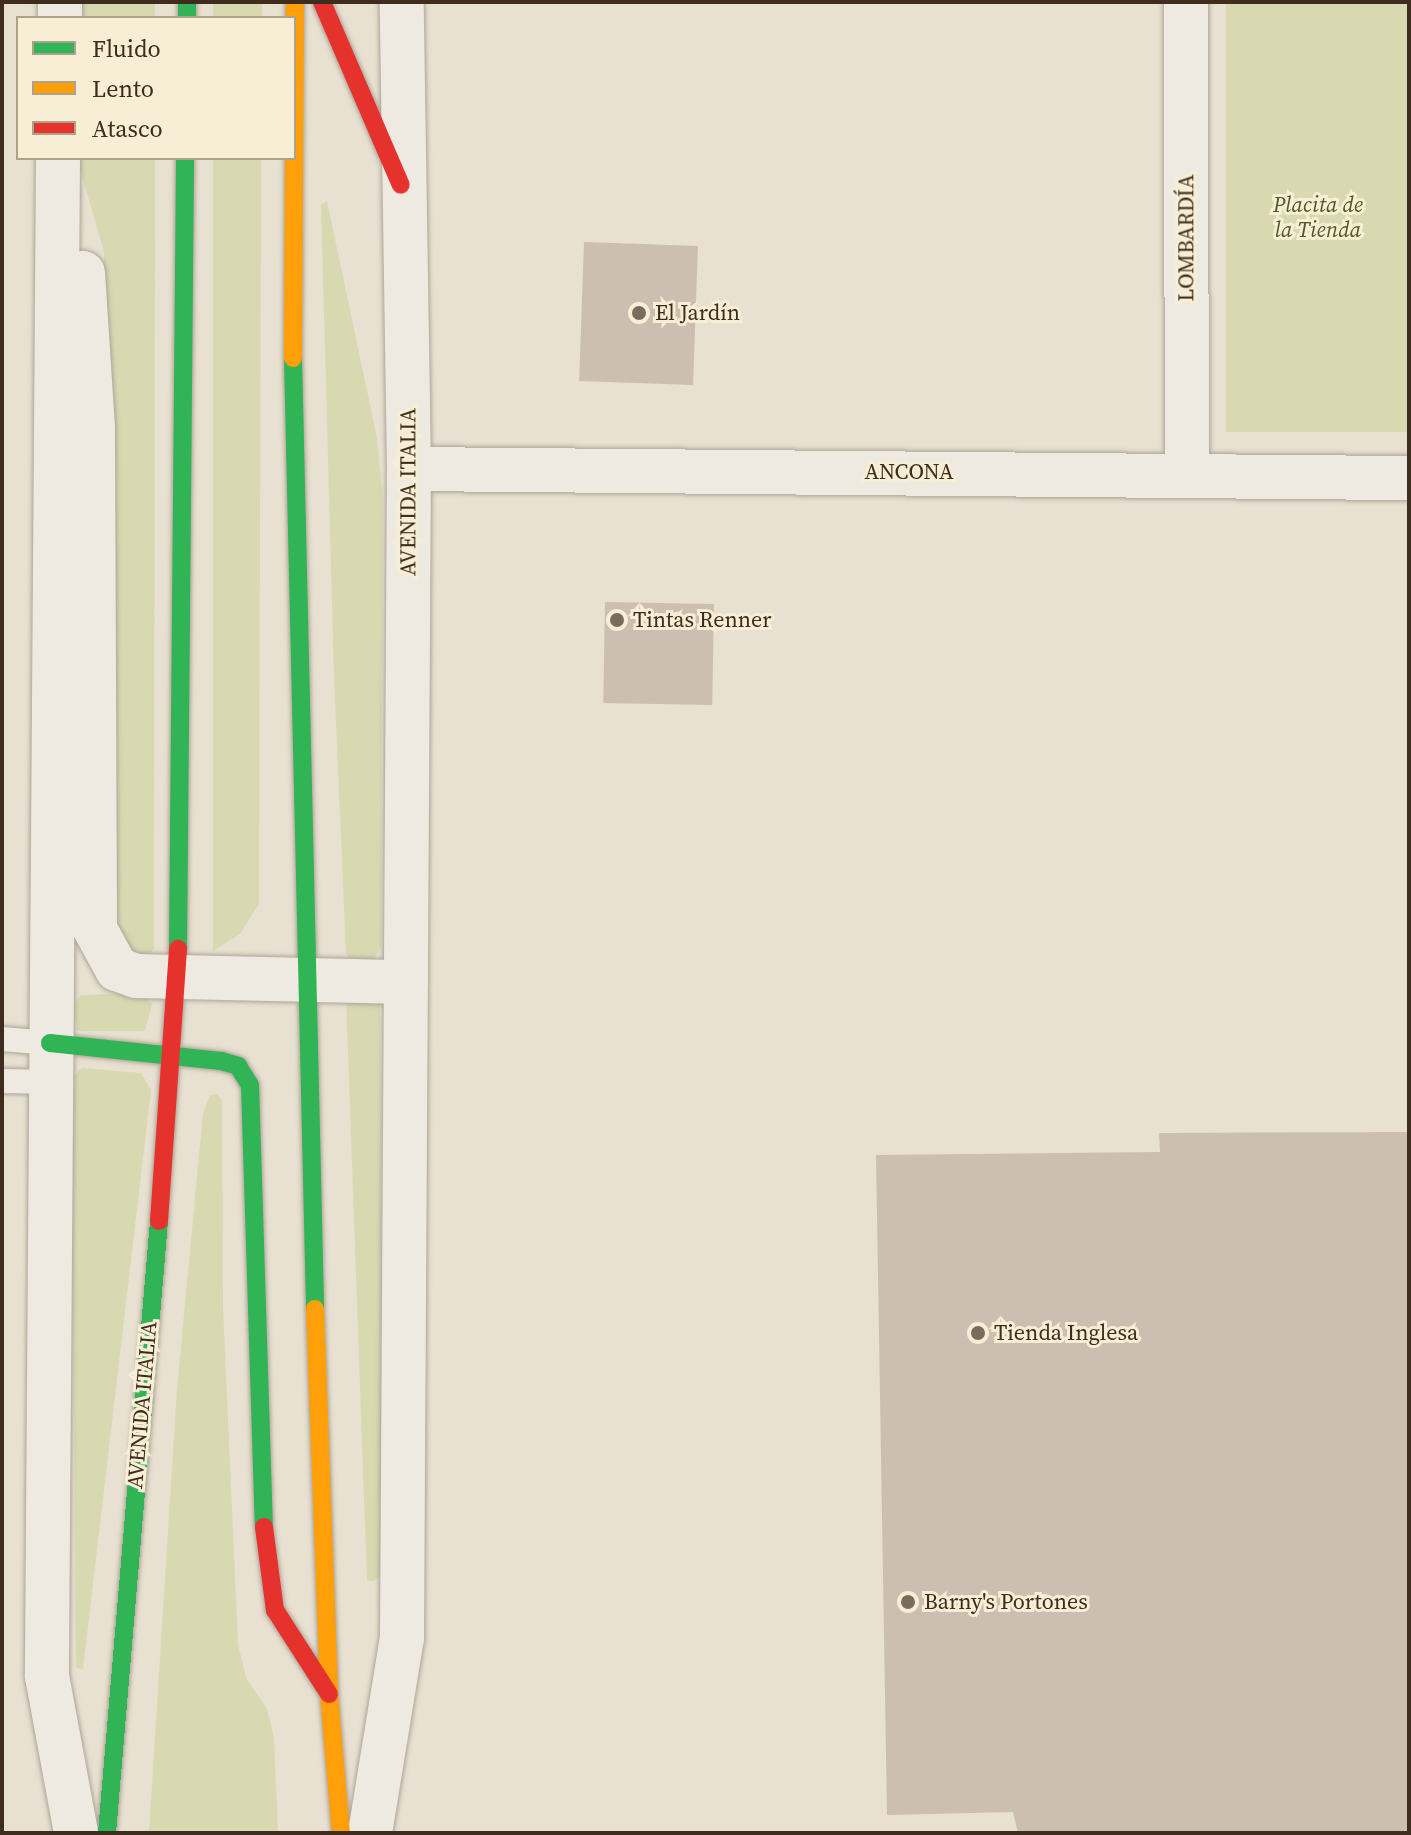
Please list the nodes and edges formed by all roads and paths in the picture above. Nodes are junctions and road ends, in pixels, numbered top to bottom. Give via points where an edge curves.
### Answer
1 (322, 2) edge
2 (402, 2) edge
3 (1186, 2) edge
4 (58, 160) edge
5 (185, 160) edge
6 (294, 160) edge
7 (401, 185) junction
8 (58, 205) junction
9 (409, 469) junction
10 (1187, 474) junction
11 (1409, 478) edge
12 (178, 977) junction
13 (303, 979) junction
14 (406, 982) junction
15 (2, 1039) edge
16 (175, 1054) junction
17 (50, 1062) junction
18 (2, 1081) edge
19 (329, 1694) junction
20 (76, 1833) edge
21 (107, 1833) edge
22 (341, 1833) edge
23 (370, 1833) edge

1 - 7 main road
2 - 7 street, AVENIDA ITALIA
3 - 10 street, LOMBARDÍA
4 - 8 street
5 - 12 main road, AVENIDA ITALIA
6 - 13 main road via 293,451
7 - 9 street, AVENIDA ITALIA
8 - 12 street via 82,251 93,428 95,929 117,969 136,976
8 - 17 street
9 - 10 street, ANCONA
9 - 14 street, AVENIDA ITALIA
10 - 11 street, ANCONA
12 - 13 street
12 - 16 main road, AVENIDA ITALIA
13 - 14 street
13 - 19 main road
14 - 23 street, AVENIDA ITALIA via 402,1638
15 - 17 lane
16 - 17 main road
16 - 19 main road via 238,1066 250,1085 265,1561 275,1610
16 - 21 main road, AVENIDA ITALIA
17 - 18 lane
17 - 20 street via 47,1676
19 - 22 main road

